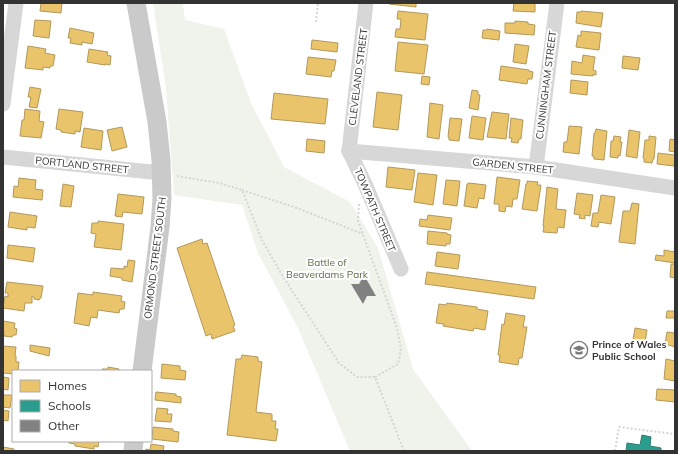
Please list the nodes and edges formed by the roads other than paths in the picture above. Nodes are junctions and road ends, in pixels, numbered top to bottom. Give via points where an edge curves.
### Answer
1 (16, 3) edge
2 (136, 3) edge
3 (366, 3) edge
4 (557, 3) edge
5 (3, 104) edge
6 (349, 151) junction
7 (3, 157) edge
8 (536, 168) junction
9 (162, 173) junction
10 (675, 188) edge
11 (401, 269) dead end
12 (142, 370) edge

1 - 5 street
2 - 9 main road, ORMOND STREET SOUTH via 157,122
3 - 6 street, CLEVELAND STREET
4 - 8 street, CUNNINGHAM STREET
6 - 8 street, GARDEN STREET
6 - 11 street, TOWPATH STREET
7 - 9 street, PORTLAND STREET
8 - 10 street, GARDEN STREET
9 - 12 main road, ORMOND STREET SOUTH via 160,227

